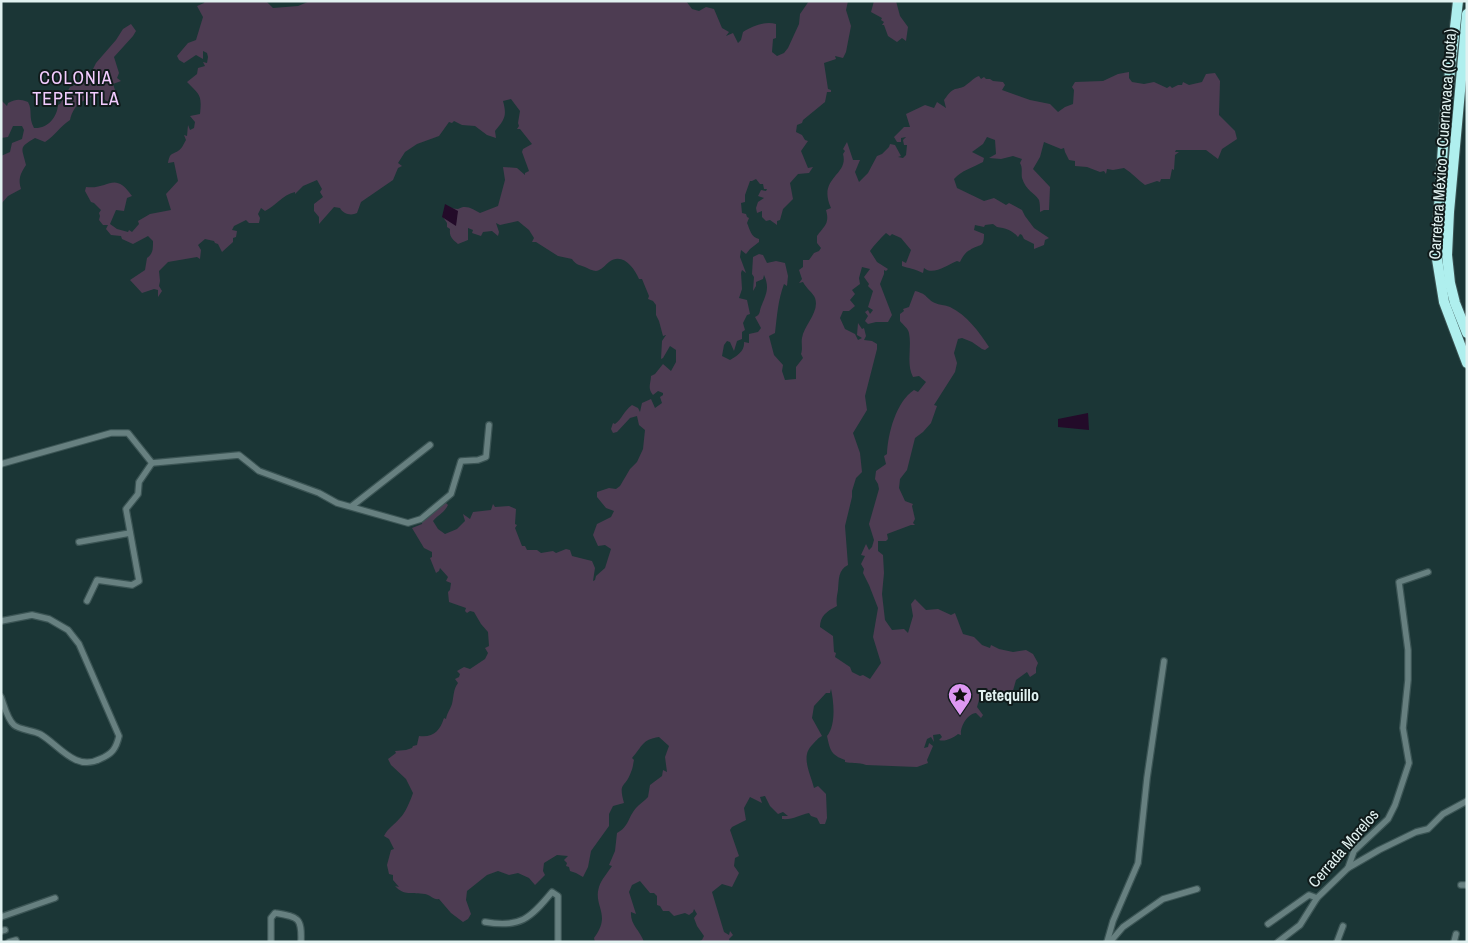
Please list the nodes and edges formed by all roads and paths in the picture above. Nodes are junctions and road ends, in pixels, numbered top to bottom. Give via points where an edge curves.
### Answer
1 (1458, 1) edge
2 (1467, 14) edge
3 (1467, 334) edge
4 (1467, 363) edge
5 (489, 425) dead end
6 (430, 445) dead end
7 (152, 463) junction
8 (1, 464) edge
9 (352, 506) junction
10 (130, 533) junction
11 (79, 542) dead end
12 (1428, 572) dead end
13 (87, 601) dead end
14 (1, 621) edge
15 (1164, 661) dead end
16 (1, 697) edge
17 (1467, 801) edge
18 (1348, 868) junction
19 (1197, 889) dead end
20 (55, 898) dead end
21 (1317, 898) junction
22 (1, 917) edge
23 (485, 922) dead end
24 (1268, 924) dead end
25 (1343, 926) dead end
26 (1456, 934) dead end
27 (16, 940) dead end
28 (9, 942) edge
29 (271, 942) edge
30 (301, 942) edge
31 (558, 942) edge
32 (1109, 942) edge
33 (1278, 942) edge
34 (1337, 942) edge
35 (1454, 942) edge

1 - 4 highway, Carretera México - Cuernavaca (Cuota) via 1445,115 1436,253 1444,302
2 - 3 highway, Carretera México - Cuernavaca (Cuota) via 1447,255 1450,283
5 - 9 street via 486,457 461,461 451,494 421,519 408,523
6 - 9 street
7 - 8 street via 128,433 112,433
7 - 9 street via 239,455 259,471
7 - 10 street via 140,482 138,494 126,509
10 - 11 street
10 - 13 street via 139,581 132,585 97,580
12 - 18 street, Cerrada Morelos via 1399,582 1408,650 1403,728 1410,763 1388,819 1354,852
14 - 16 street via 32,615 49,619 68,630 79,644 119,736 116,748 95,762 78,761 40,734 14,725
15 - 32 street via 1138,863 1113,921
17 - 18 street via 1443,814 1428,829 1416,832
18 - 21 street, Cerrada Morelos
19 - 32 street via 1162,899 1123,927
20 - 22 street
21 - 24 street via 1309,895
21 - 33 street, Cerrada Morelos via 1300,925
23 - 31 street via 503,925 522,922 552,892 558,896
25 - 34 street
26 - 35 street
27 - 28 street
29 - 30 street via 271,918 275,913 294,916 299,921 302,926

